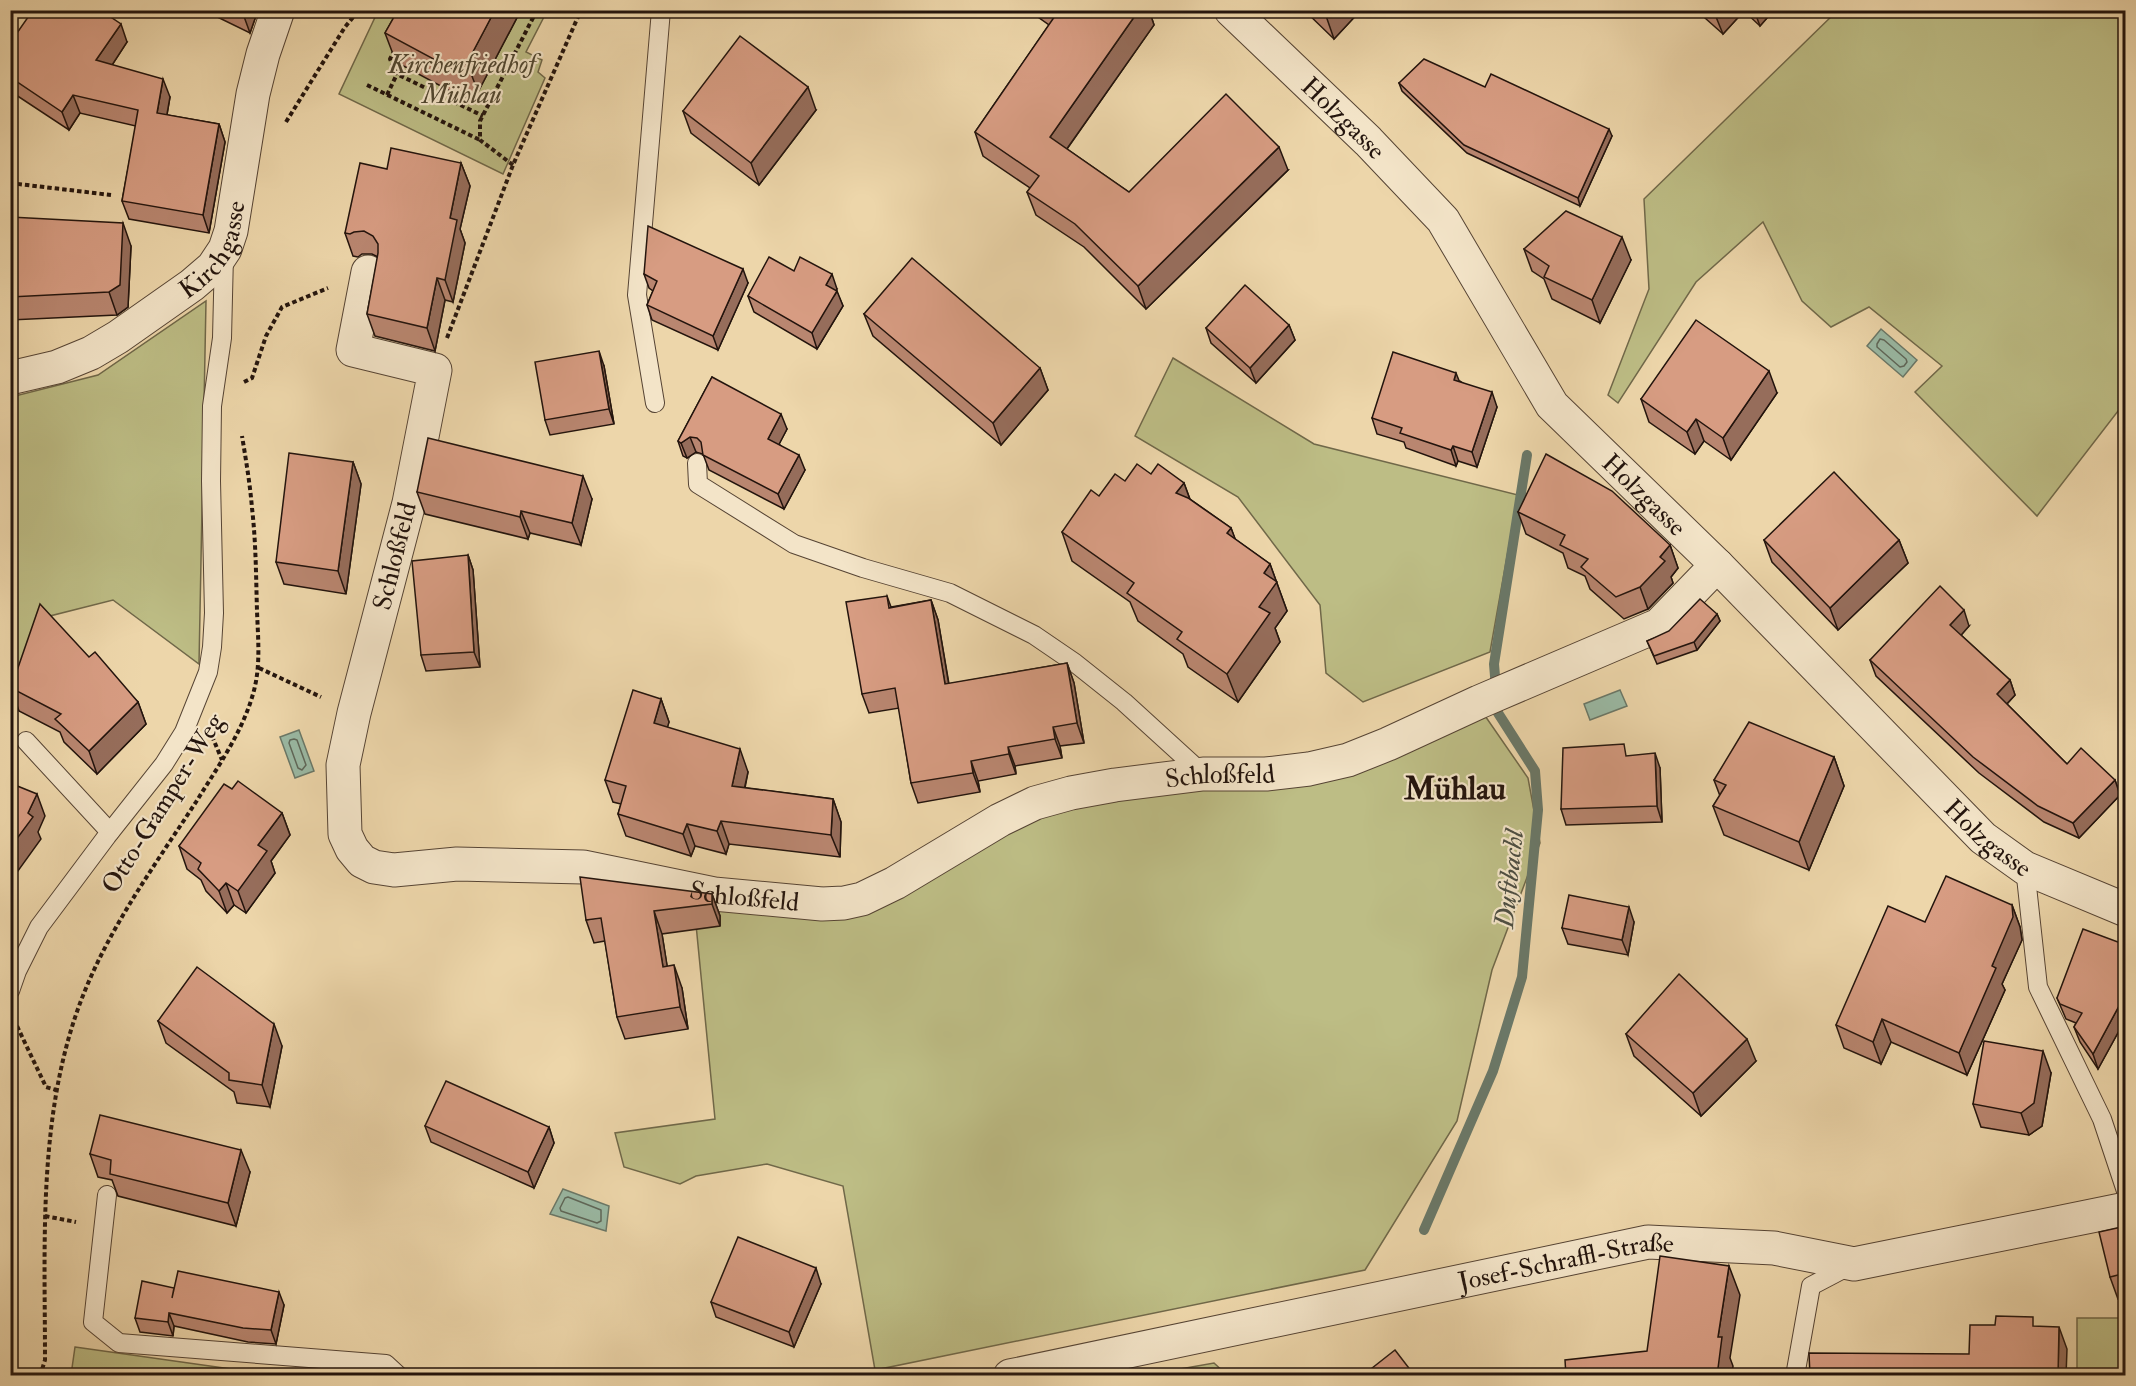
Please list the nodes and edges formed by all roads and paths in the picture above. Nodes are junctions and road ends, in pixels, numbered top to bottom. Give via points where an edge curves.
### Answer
1 (279, 10) edge
2 (359, 10) edge
3 (537, 10) edge
4 (581, 10) edge
5 (661, 10) edge
6 (1231, 10) edge
7 (399, 40) edge
8 (397, 74) junction
9 (367, 86) dead end
10 (386, 95) junction
11 (483, 116) junction
12 (284, 126) dead end
13 (480, 140) junction
14 (513, 165) junction
15 (10, 183) edge
16 (111, 195) dead end
17 (225, 249) junction
18 (368, 272) joint
19 (222, 338) junction
20 (435, 370) junction
21 (10, 378) edge
22 (655, 403) dead end
23 (241, 430) dead end
24 (696, 463) dead end
25 (1716, 565) junction
26 (258, 668) junction
27 (354, 713) junction
28 (26, 741) dead end
29 (1203, 774) junction
30 (110, 832) junction
31 (2025, 868) junction
32 (2126, 910) edge
33 (10, 991) edge
34 (10, 1024) edge
35 (56, 1090) junction
36 (2126, 1191) edge
37 (106, 1195) dead end
38 (2126, 1209) edge
39 (1854, 1264) junction
40 (40, 1376) edge
41 (399, 1376) edge
42 (1010, 1376) edge
43 (1795, 1376) edge

1 - 17 street, Kirchgasse via 253,94
2 - 12 path
3 - 11 path
4 - 14 path
5 - 22 lane via 638,295
6 - 25 street, Holzgasse via 1368,141 1443,220 1552,405
7 - 8 path via 390,59
8 - 10 path
8 - 11 path
9 - 10 path
10 - 13 path
11 - 13 path
13 - 14 path
14 - 20 path
15 - 16 path
17 - 19 lane
17 - 21 street, Kirchgasse via 213,267 192,285 118,337 57,367
18 - 19 path via 282,307 266,336 252,378 235,386
18 - 20 street via 353,350
19 - 30 lane via 212,406 214,613 208,672 184,732 165,764
20 - 27 street, Schloßfeld via 409,503
23 - 26 path, Otto-Gamper-Weg via 252,508
24 - 29 lane via 698,484 794,544 950,592 1034,635 1124,702
25 - 29 street, Schloßfeld via 1659,625 1388,744 1348,760 1309,769
25 - 31 street, Holzgasse via 1983,838
26 - 27 path
26 - 35 path, Otto-Gamper-Weg via 247,714 222,760 118,922 93,970 69,1037
27 - 29 street, Schloßfeld via 343,765 345,834 362,861 374,867 583,867 714,894 822,904 862,899 1035,803 1115,785
28 - 30 lane
30 - 33 lane via 39,927
31 - 32 street, Holzgasse
31 - 36 lane via 2038,987 2102,1119
34 - 35 path via 17,1026 46,1086
35 - 40 path, Otto-Gamper-Weg via 45,1193 45,1360
37 - 41 lane via 93,1322 119,1343 386,1364
38 - 39 street, Josef-Schraffl-Straße
39 - 42 street, Josef-Schraffl-Straße via 1774,1248 1648,1242
39 - 43 lane via 1811,1286

